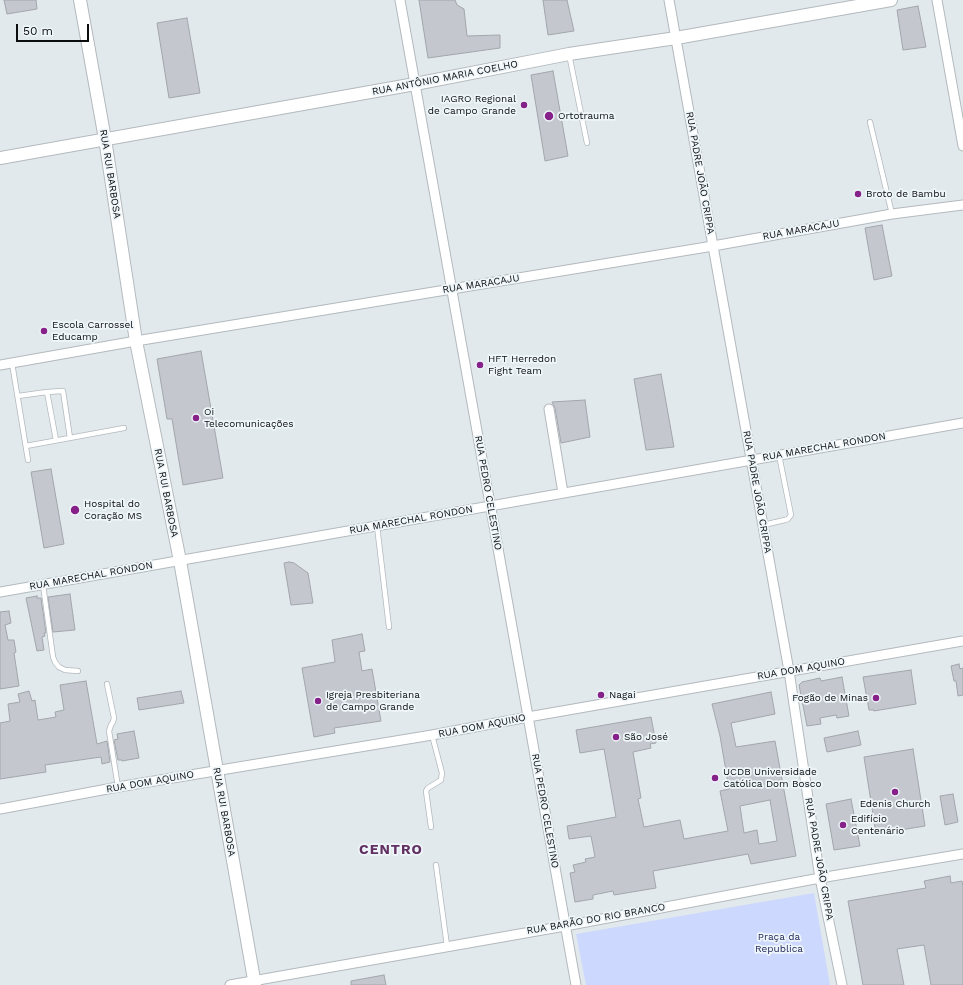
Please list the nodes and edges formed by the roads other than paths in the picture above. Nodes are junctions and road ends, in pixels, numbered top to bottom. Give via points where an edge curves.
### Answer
1 (80, 0) edge
2 (400, 0) edge
3 (669, 0) edge
4 (891, 0) edge
5 (937, 0) edge
6 (676, 38) junction
7 (569, 54) junction
8 (415, 84) junction
9 (870, 122) dead end
10 (105, 139) junction
11 (587, 143) dead end
12 (963, 146) edge
13 (0, 158) edge
14 (963, 204) edge
15 (892, 214) junction
16 (713, 246) junction
17 (452, 289) junction
18 (136, 341) junction
19 (12, 363) junction
20 (0, 365) edge
21 (47, 392) junction
22 (18, 396) junction
23 (549, 409) dead end
24 (963, 423) edge
25 (124, 428) dead end
26 (70, 438) junction
27 (56, 440) junction
28 (26, 446) junction
29 (779, 455) junction
30 (28, 460) dead end
31 (751, 460) junction
32 (563, 493) junction
33 (490, 506) junction
34 (763, 525) junction
35 (377, 526) junction
36 (180, 561) junction
37 (43, 585) junction
38 (0, 592) edge
39 (390, 628) dead end
40 (963, 641) edge
41 (78, 671) dead end
42 (789, 671) junction
43 (107, 684) dead end
44 (528, 717) junction
45 (432, 735) junction
46 (217, 771) junction
47 (118, 787) junction
48 (0, 809) edge
49 (431, 827) dead end
50 (963, 854) edge
51 (436, 865) dead end
52 (820, 878) junction
53 (565, 926) junction
54 (447, 946) junction
55 (254, 983) edge
56 (230, 985) edge
57 (576, 985) edge
58 (842, 985) edge

1 - 10 street, RUA RUI BARBOSA
2 - 8 street, RUA PEDRO CELESTINO
3 - 6 street, RUA PADRE JOÃO CRIPPA
4 - 6 street, RUA ANTÔNIO MARIA COELHO
5 - 12 street
6 - 7 street, RUA ANTÔNIO MARIA COELHO
6 - 16 street, RUA PADRE JOÃO CRIPPA
7 - 8 street, RUA ANTÔNIO MARIA COELHO
7 - 11 lane
8 - 10 street, RUA ANTÔNIO MARIA COELHO
8 - 17 street, RUA PEDRO CELESTINO
9 - 15 lane
10 - 13 street, RUA ANTÔNIO MARIA COELHO
10 - 18 street, RUA RUI BARBOSA
14 - 15 street, RUA MARACAJU
15 - 16 street, RUA MARACAJU
16 - 17 street, RUA MARACAJU
16 - 31 street, RUA PADRE JOÃO CRIPPA
17 - 18 street, RUA MARACAJU
17 - 33 street, RUA PEDRO CELESTINO
18 - 19 street, RUA MARACAJU
18 - 36 street, RUA RUI BARBOSA
19 - 20 street, RUA MARACAJU
19 - 22 lane
21 - 22 lane
21 - 26 lane via 62,391
21 - 27 lane
22 - 28 lane
23 - 32 street
24 - 29 street, RUA MARECHAL RONDON
25 - 26 lane
26 - 27 lane
27 - 28 lane
28 - 30 lane
29 - 31 street, RUA MARECHAL RONDON
29 - 34 lane via 791,515 788,519
31 - 32 street, RUA MARECHAL RONDON
31 - 34 street, RUA PADRE JOÃO CRIPPA
32 - 33 street, RUA MARECHAL RONDON
33 - 35 street, RUA MARECHAL RONDON
33 - 44 street, RUA PEDRO CELESTINO
34 - 42 street, RUA PADRE JOÃO CRIPPA
35 - 36 street, RUA MARECHAL RONDON
35 - 39 lane
36 - 37 street, RUA MARECHAL RONDON
36 - 46 street, RUA RUI BARBOSA
37 - 38 street, RUA MARECHAL RONDON
37 - 41 lane via 55,662 65,670
40 - 42 street, RUA DOM AQUINO
42 - 44 street, RUA DOM AQUINO
42 - 52 street, RUA PADRE JOÃO CRIPPA
43 - 47 lane via 114,718 109,731
44 - 45 street, RUA DOM AQUINO
44 - 53 street, RUA PEDRO CELESTINO
45 - 46 street, RUA DOM AQUINO
45 - 49 lane via 442,773 441,780 426,791
46 - 47 street, RUA DOM AQUINO
46 - 55 street, RUA RUI BARBOSA
47 - 48 street, RUA DOM AQUINO
50 - 52 street, RUA BARÃO DO RIO BRANCO
51 - 54 lane
52 - 53 street, RUA BARÃO DO RIO BRANCO
52 - 58 street, RUA PADRE JOÃO CRIPPA
53 - 54 street, RUA BARÃO DO RIO BRANCO
53 - 57 street, RUA PEDRO CELESTINO
54 - 55 street, RUA BARÃO DO RIO BRANCO
55 - 56 street, RUA BARÃO DO RIO BRANCO

